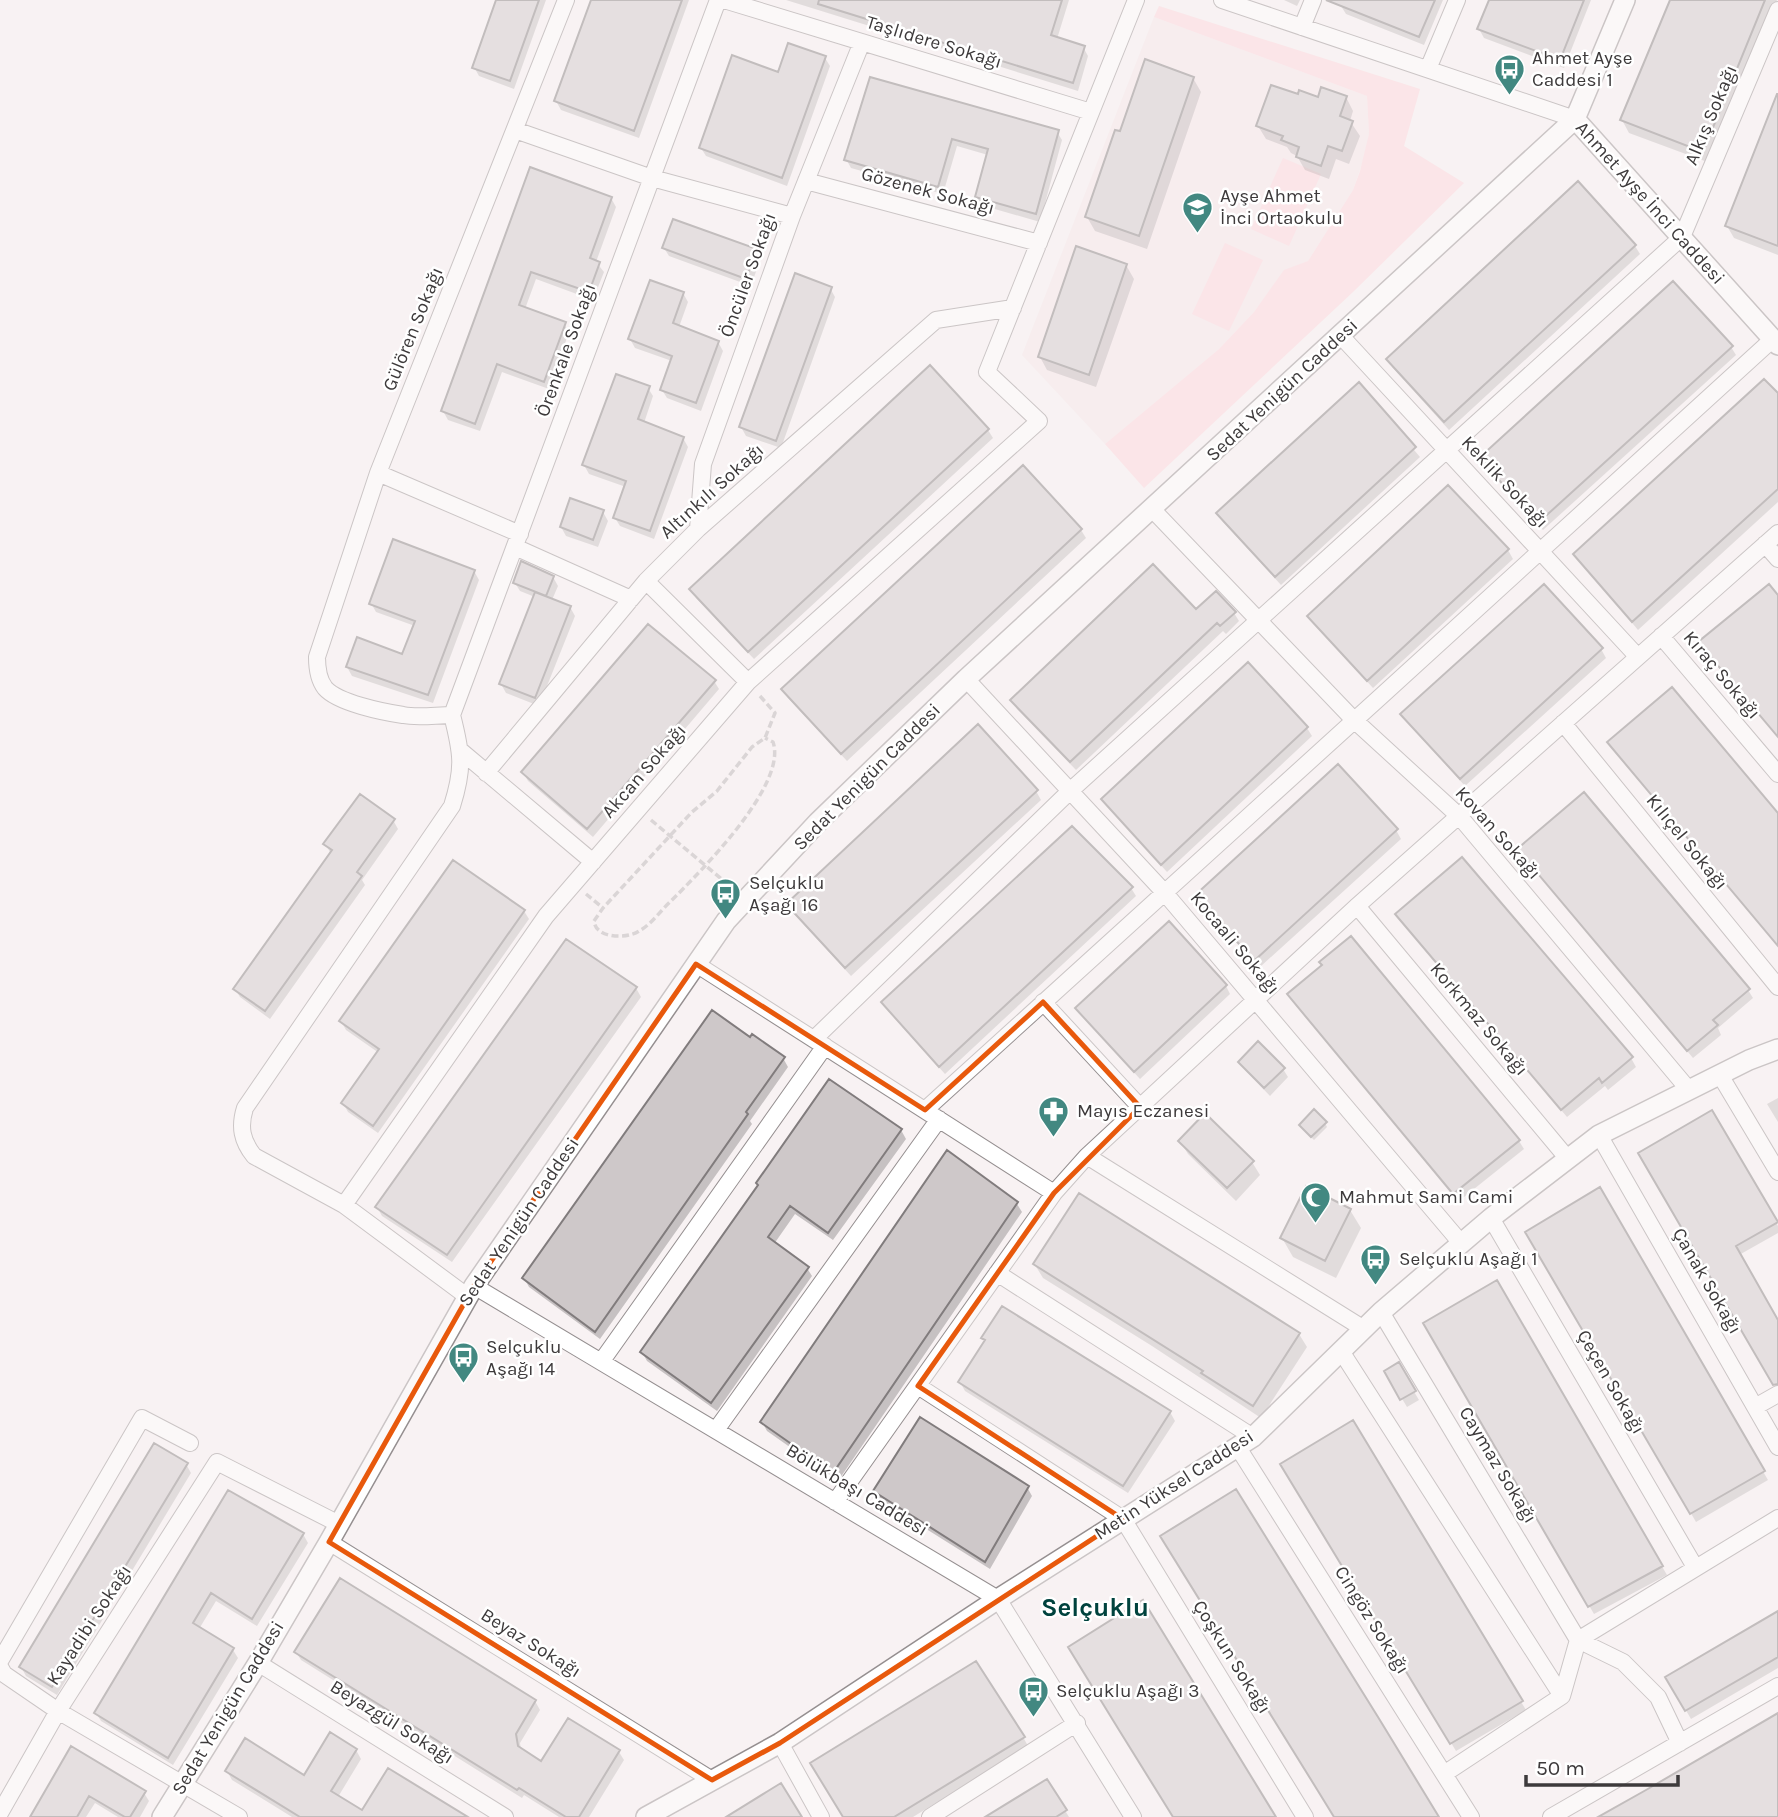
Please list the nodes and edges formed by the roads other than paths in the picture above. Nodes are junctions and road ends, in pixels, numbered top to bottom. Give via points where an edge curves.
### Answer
1 (566, 0) edge
2 (718, 0) edge
3 (724, 0) edge
4 (1136, 0) edge
5 (1222, 0) edge
6 (1313, 0) edge
7 (1457, 0) edge
8 (1625, 0) edge
9 (1778, 10) edge
10 (1302, 27) junction
11 (862, 42) junction
12 (1428, 69) junction
13 (1091, 112) junction
14 (1575, 119) junction
15 (514, 130) junction
16 (652, 178) junction
17 (806, 181) junction
18 (792, 216) junction
19 (1682, 237) junction
20 (1039, 243) junction
21 (1013, 308) junction
22 (1341, 336) junction
23 (1775, 342) edge
24 (1447, 450) junction
25 (378, 473) junction
26 (1152, 509) junction
27 (698, 529) junction
28 (1778, 533) edge
29 (517, 540) junction
30 (1765, 544) junction
31 (1541, 552) junction
32 (1778, 559) edge
33 (646, 581) junction
34 (631, 599) junction
35 (1258, 621) junction
36 (1661, 636) junction
37 (1637, 656) junction
38 (966, 680) junction
39 (748, 682) junction
40 (452, 715) junction
41 (1353, 719) junction
42 (1563, 723) junction
43 (461, 751) junction
44 (486, 773) junction
45 (1778, 774) edge
46 (1070, 791) junction
47 (1460, 817) junction
48 (593, 862) junction
49 (1164, 892) junction
50 (1357, 906) junction
51 (696, 964) junction
52 (1778, 987) edge
53 (1255, 1000) junction
54 (1043, 1002) junction
55 (819, 1042) junction
56 (1778, 1049) edge
57 (1720, 1075) junction
58 (1689, 1090) junction
59 (1140, 1107) junction
60 (925, 1110) junction
61 (939, 1119) junction
62 (1599, 1135) junction
63 (1087, 1156) junction
64 (1568, 1159) junction
65 (1778, 1172) edge
66 (1054, 1193) junction
67 (344, 1205) junction
68 (1490, 1218) junction
69 (1461, 1243) junction
70 (998, 1273) junction
71 (471, 1291) junction
72 (1381, 1312) junction
73 (1364, 1329) junction
74 (1341, 1351) junction
75 (601, 1362) junction
76 (918, 1386) junction
77 (1778, 1394) edge
78 (1755, 1407) junction
79 (716, 1430) junction
80 (1245, 1442) junction
81 (190, 1443) dead end
82 (1778, 1447) edge
83 (218, 1462) joint
84 (835, 1502) junction
85 (1778, 1518) edge
86 (1123, 1520) junction
87 (334, 1533) junction
88 (1695, 1567) junction
89 (998, 1599) junction
90 (1578, 1640) junction
91 (258, 1663) junction
92 (0, 1664) edge
93 (1778, 1686) edge
94 (1562, 1696) junction
95 (58, 1712) junction
96 (1077, 1723) junction
97 (780, 1743) junction
98 (1680, 1743) junction
99 (1444, 1774) junction
100 (712, 1780) junction
101 (183, 1783) junction
102 (0, 1813) edge
103 (162, 1817) edge
104 (239, 1817) edge
105 (505, 1817) edge
106 (646, 1817) edge
107 (821, 1817) edge
108 (930, 1817) edge
109 (1133, 1817) edge
110 (1305, 1817) edge
111 (1471, 1817) edge
112 (1551, 1817) edge

1 - 15 street, Gülören Sokağı
2 - 16 street, Örenkale Sokağı
3 - 11 street, Taşlıdere Sokağı
4 - 13 street
5 - 10 street, Ahmet Ayşe İnci Caddesi
6 - 10 street
7 - 12 street
8 - 14 street
9 - 19 street, Alkış Sokağı
10 - 12 street, Ahmet Ayşe İnci Caddesi
11 - 13 street, Taşlıdere Sokağı
11 - 17 street, Öncüler Sokağı
12 - 14 street, Ahmet Ayşe İnci Caddesi
13 - 20 street
14 - 19 street, Ahmet Ayşe İnci Caddesi
14 - 22 street, Sedat Yenigün Caddesi
15 - 16 street
15 - 25 street, Gülören Sokağı
16 - 18 street
16 - 29 street, Örenkale Sokağı
17 - 18 street, Öncüler Sokağı
17 - 20 street, Gözenek Sokağı
18 - 27 street, Öncüler Sokağı via 703,464
19 - 23 street, Ahmet Ayşe İnci Caddesi
19 - 24 street
20 - 21 street
21 - 27 street, Altınkılı Sokağı via 936,320
21 - 39 street, Akcan Sokağı via 987,372 1039,421
22 - 24 street, Keklik Sokağı
22 - 26 street, Sedat Yenigün Caddesi
23 - 31 street
24 - 31 street, Keklik Sokağı
24 - 35 street
25 - 29 street
25 - 40 street, Gülören Sokağı via 317,657 320,678 334,695 358,704 404,716
26 - 35 street, Kovan Sokağı
26 - 38 street, Sedat Yenigün Caddesi
27 - 33 street, Altınkılı Sokağı
28 - 30 street
29 - 34 street
29 - 40 street, Örenkale Sokağı
30 - 32 street
30 - 36 street
31 - 37 street, Keklik Sokağı
31 - 41 street
33 - 34 street, Altınkılı Sokağı
33 - 39 street
34 - 44 street, Altınkılı Sokağı
35 - 41 street, Kovan Sokağı
35 - 46 street
36 - 37 street
36 - 45 street, Kıraç Sokağı
37 - 42 street
38 - 46 street, Kocaali Sokağı
38 - 51 street, Sedat Yenigün Caddesi via 818,822 726,921
39 - 48 street, Akcan Sokağı
40 - 43 street
41 - 47 street, Kovan Sokağı
41 - 49 street
42 - 47 street
42 - 52 street, Kılıçel Sokağı
43 - 44 street
43 - 67 street, Bölükbaşı Caddesi via 461,776 452,807 241,1120 246,1145 254,1156
44 - 48 street
46 - 49 street, Kocaali Sokağı
46 - 55 street
47 - 50 street
47 - 58 street, Kovan Sokağı
48 - 67 street, Akcan Sokağı via 546,916
49 - 53 street, Kocaali Sokağı
49 - 54 street
50 - 53 street
50 - 64 street, Korkmaz Sokağı
51 - 55 street
51 - 71 street, Sedat Yenigün Caddesi
53 - 59 street
53 - 69 street, Kocaali Sokağı
54 - 59 street
54 - 60 street
55 - 60 street
55 - 75 street
56 - 57 street, Metin Yüksel Caddesi
57 - 58 street, Metin Yüksel Caddesi
57 - 65 street
58 - 62 street, Metin Yüksel Caddesi
59 - 63 street
60 - 61 street
61 - 66 street
61 - 79 street
62 - 64 street, Metin Yüksel Caddesi
62 - 78 street, Çanak Sokağı
63 - 66 street
63 - 73 street
64 - 68 street, Metin Yüksel Caddesi
66 - 70 street
67 - 71 street, Bölükbaşı Caddesi
68 - 69 street, Metin Yüksel Caddesi
68 - 88 street, Çeçen Sokağı
69 - 72 street, Metin Yüksel Caddesi
70 - 76 street
70 - 80 street
71 - 75 street, Bölükbaşı Caddesi
71 - 87 street, Sedat Yenigün Caddesi
72 - 73 street, Metin Yüksel Caddesi
72 - 90 street, Caymaz Sokağı
73 - 74 street, Metin Yüksel Caddesi
74 - 80 street, Metin Yüksel Caddesi
74 - 94 street
75 - 79 street, Bölükbaşı Caddesi
76 - 84 street
76 - 86 street
77 - 78 street
78 - 82 street, Çanak Sokağı
79 - 84 street, Bölükbaşı Caddesi
80 - 86 street, Metin Yüksel Caddesi
80 - 99 street, Cingöz Sokağı
81 - 92 street via 142,1418
83 - 87 street, Beyaz Sokağı
83 - 95 street, Kayadibi Sokağı
84 - 89 street, Bölükbaşı Caddesi
85 - 88 street
86 - 89 street, Metin Yüksel Caddesi
86 - 110 street, Çoşkun Sokağı
87 - 91 street, Sedat Yenigün Caddesi
87 - 100 street, Beyaz Sokağı
88 - 90 street
89 - 96 street, Bölükbaşı Caddesi
89 - 97 street, Metin Yüksel Caddesi
90 - 94 street
90 - 98 street via 1623,1662 1650,1689
91 - 101 street, Sedat Yenigün Caddesi
91 - 105 street, Beyazgül Sokağı
92 - 95 street via 4,1674
93 - 98 street
94 - 99 street
95 - 101 street
95 - 102 street, Kayadibi Sokağı
96 - 108 street
96 - 109 street, Bölükbaşı Caddesi
97 - 100 street, Metin Yüksel Caddesi
97 - 107 street
98 - 112 street
99 - 111 street, Cingöz Sokağı
100 - 106 street, Metin Yüksel Caddesi
101 - 103 street, Sedat Yenigün Caddesi
101 - 104 street

